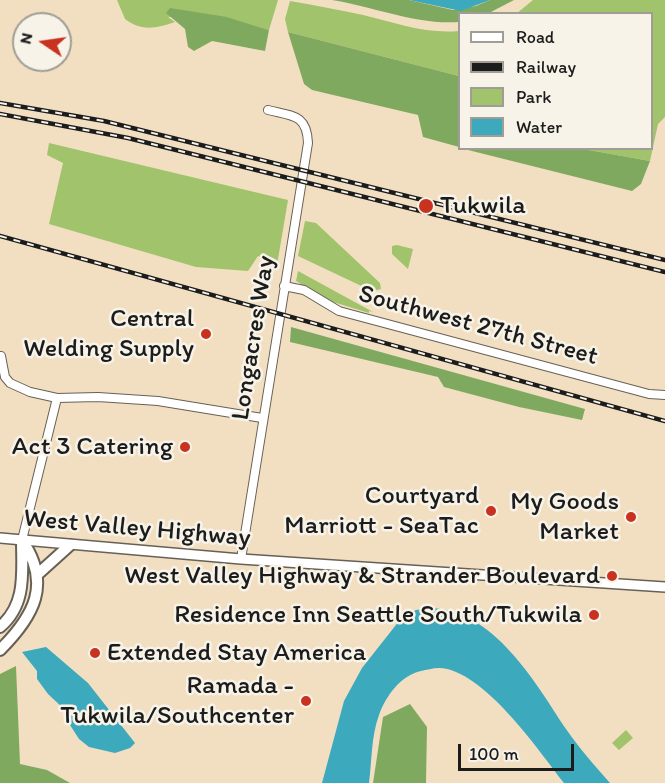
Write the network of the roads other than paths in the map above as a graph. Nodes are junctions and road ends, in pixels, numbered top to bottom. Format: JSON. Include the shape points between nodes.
{"nodes":[{"id":1,"x":268,"y":110,"type":"dead end"},
{"id":2,"x":284,"y":286,"type":"junction"},
{"id":3,"x":1,"y":356,"type":"edge"},
{"id":4,"x":665,"y":395,"type":"edge"},
{"id":5,"x":57,"y":398,"type":"junction"},
{"id":6,"x":262,"y":418,"type":"junction"},
{"id":7,"x":0,"y":538,"type":"edge"},
{"id":8,"x":22,"y":540,"type":"junction"},
{"id":9,"x":70,"y":545,"type":"junction"},
{"id":10,"x":241,"y":559,"type":"junction"},
{"id":11,"x":39,"y":573,"type":"junction"},
{"id":12,"x":665,"y":587,"type":"edge"},
{"id":13,"x":0,"y":627,"type":"edge"},
{"id":14,"x":0,"y":650,"type":"edge"}],
"edges":[{"from":1,"to":2,"type":"street","name":"Longacres Way","via":[[300,118],[306,125],[308,142]]},
{"from":2,"to":4,"type":"street","name":"Southwest 27th Street","via":[[304,290],[339,311]]},
{"from":2,"to":6,"type":"street","name":"Longacres Way"},
{"from":3,"to":5,"type":"street","via":[[10,383]]},
{"from":5,"to":6,"type":"street","via":[[98,396],[158,401]]},
{"from":5,"to":8,"type":"street"},
{"from":6,"to":10,"type":"street","name":"Longacres Way"},
{"from":7,"to":8,"type":"main road","name":"West Valley Highway"},
{"from":8,"to":9,"type":"main road","name":"West Valley Highway"},
{"from":8,"to":11,"type":"highway"},
{"from":8,"to":13,"type":"highway","via":[[20,599]]},
{"from":9,"to":10,"type":"main road","name":"West Valley Highway"},
{"from":9,"to":11,"type":"highway"},
{"from":10,"to":12,"type":"main road","name":"West Valley Highway"},
{"from":11,"to":14,"type":"highway","via":[[32,609],[23,626]]}]}
